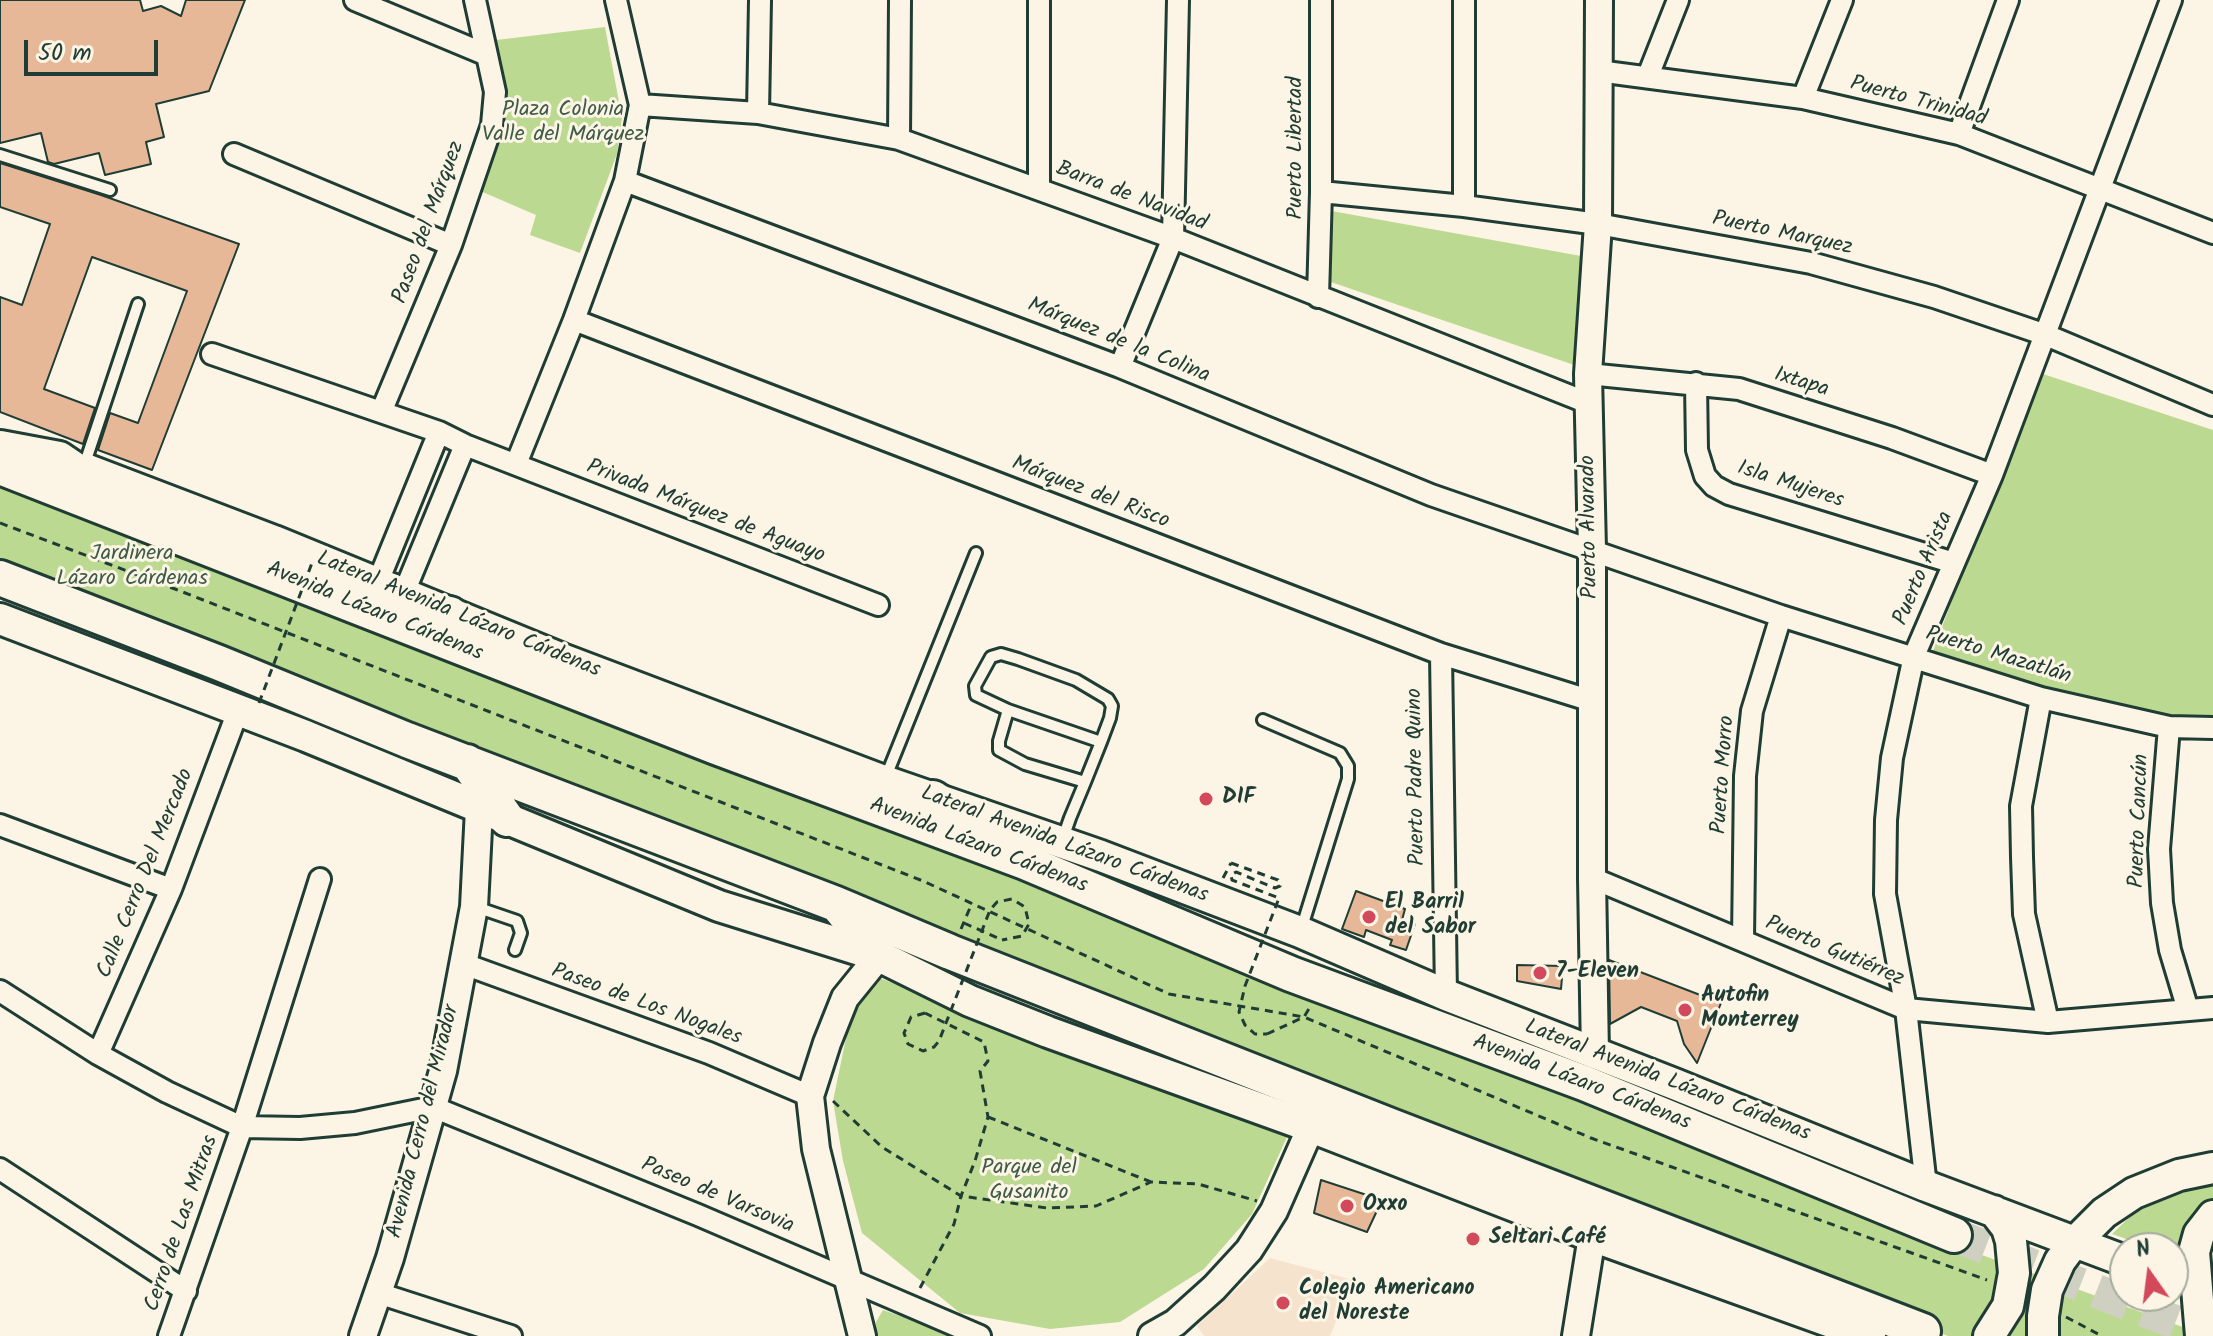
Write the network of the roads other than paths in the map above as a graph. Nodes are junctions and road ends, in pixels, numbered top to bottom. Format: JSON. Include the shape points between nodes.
{"nodes":[{"id":1,"x":355,"y":0,"type":"edge"},
{"id":2,"x":475,"y":0,"type":"edge"},
{"id":3,"x":616,"y":0,"type":"edge"},
{"id":4,"x":760,"y":0,"type":"edge"},
{"id":5,"x":900,"y":0,"type":"edge"},
{"id":6,"x":1039,"y":0,"type":"edge"},
{"id":7,"x":1178,"y":0,"type":"edge"},
{"id":8,"x":1321,"y":0,"type":"edge"},
{"id":9,"x":1464,"y":0,"type":"edge"},
{"id":10,"x":1599,"y":0,"type":"edge"},
{"id":11,"x":1678,"y":0,"type":"edge"},
{"id":12,"x":1842,"y":0,"type":"edge"},
{"id":13,"x":2008,"y":0,"type":"edge"},
{"id":14,"x":2171,"y":0,"type":"edge"},
{"id":15,"x":487,"y":55,"type":"junction"},
{"id":16,"x":1598,"y":71,"type":"junction"},
{"id":17,"x":1648,"y":76,"type":"junction"},
{"id":18,"x":1803,"y":98,"type":"junction"},
{"id":19,"x":640,"y":105,"type":"junction"},
{"id":20,"x":758,"y":113,"type":"junction"},
{"id":21,"x":1959,"y":134,"type":"junction"},
{"id":22,"x":899,"y":139,"type":"junction"},
{"id":23,"x":234,"y":154,"type":"dead end"},
{"id":24,"x":0,"y":155,"type":"edge"},
{"id":25,"x":625,"y":181,"type":"junction"},
{"id":26,"x":1039,"y":189,"type":"junction"},
{"id":27,"x":110,"y":190,"type":"dead end"},
{"id":28,"x":2101,"y":191,"type":"junction"},
{"id":29,"x":1321,"y":192,"type":"junction"},
{"id":30,"x":1464,"y":206,"type":"junction"},
{"id":31,"x":1598,"y":224,"type":"junction"},
{"id":32,"x":2213,"y":233,"type":"edge"},
{"id":33,"x":1173,"y":238,"type":"junction"},
{"id":34,"x":451,"y":245,"type":"junction"},
{"id":35,"x":1318,"y":297,"type":"junction"},
{"id":36,"x":138,"y":304,"type":"dead end"},
{"id":37,"x":574,"y":320,"type":"junction"},
{"id":38,"x":2046,"y":335,"type":"junction"},
{"id":39,"x":212,"y":354,"type":"dead end"},
{"id":40,"x":1120,"y":367,"type":"junction"},
{"id":41,"x":1588,"y":374,"type":"junction"},
{"id":42,"x":1696,"y":383,"type":"junction"},
{"id":43,"x":1588,"y":403,"type":"junction"},
{"id":44,"x":2213,"y":405,"type":"edge"},
{"id":45,"x":382,"y":410,"type":"junction"},
{"id":46,"x":439,"y":432,"type":"junction"},
{"id":47,"x":0,"y":437,"type":"edge"},
{"id":48,"x":465,"y":445,"type":"junction"},
{"id":49,"x":0,"y":448,"type":"edge"},
{"id":50,"x":71,"y":463,"type":"junction"},
{"id":51,"x":516,"y":464,"type":"junction"},
{"id":52,"x":0,"y":467,"type":"edge"},
{"id":53,"x":1992,"y":475,"type":"junction"},
{"id":54,"x":158,"y":527,"type":"junction"},
{"id":55,"x":1592,"y":550,"type":"junction"},
{"id":56,"x":976,"y":553,"type":"dead end"},
{"id":57,"x":1954,"y":563,"type":"junction"},
{"id":58,"x":312,"y":576,"type":"junction"},
{"id":59,"x":0,"y":578,"type":"edge"},
{"id":60,"x":390,"y":590,"type":"junction"},
{"id":61,"x":878,"y":605,"type":"dead end"},
{"id":62,"x":450,"y":614,"type":"junction"},
{"id":63,"x":1781,"y":616,"type":"junction"},
{"id":64,"x":0,"y":619,"type":"edge"},
{"id":65,"x":1441,"y":654,"type":"junction"},
{"id":66,"x":1914,"y":656,"type":"junction"},
{"id":67,"x":2041,"y":698,"type":"junction"},
{"id":68,"x":1592,"y":701,"type":"junction"},
{"id":69,"x":248,"y":707,"type":"junction"},
{"id":70,"x":1008,"y":710,"type":"junction"},
{"id":71,"x":1263,"y":720,"type":"dead end"},
{"id":72,"x":2169,"y":727,"type":"junction"},
{"id":73,"x":2213,"y":728,"type":"edge"},
{"id":74,"x":1101,"y":742,"type":"junction"},
{"id":75,"x":467,"y":762,"type":"junction"},
{"id":76,"x":884,"y":781,"type":"junction"},
{"id":77,"x":1085,"y":782,"type":"junction"},
{"id":78,"x":933,"y":798,"type":"junction"},
{"id":79,"x":493,"y":814,"type":"junction"},
{"id":80,"x":0,"y":825,"type":"edge"},
{"id":81,"x":1061,"y":843,"type":"junction"},
{"id":82,"x":1025,"y":862,"type":"junction"},
{"id":83,"x":1592,"y":878,"type":"junction"},
{"id":84,"x":320,"y":879,"type":"dead end"},
{"id":85,"x":171,"y":889,"type":"junction"},
{"id":86,"x":836,"y":904,"type":"junction"},
{"id":87,"x":474,"y":907,"type":"junction"},
{"id":88,"x":1300,"y":932,"type":"junction"},
{"id":89,"x":1743,"y":941,"type":"junction"},
{"id":90,"x":515,"y":950,"type":"dead end"},
{"id":91,"x":879,"y":956,"type":"junction"},
{"id":92,"x":464,"y":964,"type":"junction"},
{"id":93,"x":0,"y":991,"type":"edge"},
{"id":94,"x":1446,"y":995,"type":"junction"},
{"id":95,"x":2213,"y":1008,"type":"edge"},
{"id":96,"x":1906,"y":1009,"type":"junction"},
{"id":97,"x":2188,"y":1010,"type":"junction"},
{"id":98,"x":2048,"y":1022,"type":"junction"},
{"id":99,"x":98,"y":1054,"type":"junction"},
{"id":100,"x":1595,"y":1055,"type":"junction"},
{"id":101,"x":810,"y":1096,"type":"junction"},
{"id":102,"x":433,"y":1107,"type":"junction"},
{"id":103,"x":242,"y":1127,"type":"junction"},
{"id":104,"x":1311,"y":1127,"type":"junction"},
{"id":105,"x":2213,"y":1168,"type":"edge"},
{"id":106,"x":0,"y":1169,"type":"edge"},
{"id":107,"x":1926,"y":1186,"type":"junction"},
{"id":108,"x":1994,"y":1211,"type":"junction"},
{"id":109,"x":2213,"y":1216,"type":"edge"},
{"id":110,"x":1954,"y":1235,"type":"tunnel mouth"},
{"id":111,"x":1592,"y":1236,"type":"junction"},
{"id":112,"x":2075,"y":1242,"type":"junction"},
{"id":113,"x":2109,"y":1255,"type":"edge"},
{"id":114,"x":848,"y":1278,"type":"junction"},
{"id":115,"x":2194,"y":1287,"type":"edge"},
{"id":116,"x":186,"y":1291,"type":"junction"},
{"id":117,"x":378,"y":1293,"type":"junction"},
{"id":118,"x":1188,"y":1325,"type":"edge"},
{"id":119,"x":1923,"y":1331,"type":"dead end"},
{"id":120,"x":1863,"y":1335,"type":"edge"},
{"id":121,"x":169,"y":1336,"type":"edge"},
{"id":122,"x":363,"y":1336,"type":"edge"},
{"id":123,"x":511,"y":1336,"type":"edge"},
{"id":124,"x":862,"y":1336,"type":"edge"},
{"id":125,"x":980,"y":1336,"type":"edge"},
{"id":126,"x":1152,"y":1336,"type":"edge"},
{"id":127,"x":1576,"y":1336,"type":"edge"},
{"id":128,"x":1989,"y":1336,"type":"edge"},
{"id":129,"x":2043,"y":1336,"type":"edge"},
{"id":130,"x":2201,"y":1336,"type":"edge"}],
"edges":[{"from":1,"to":15,"type":"street"},
{"from":2,"to":15,"type":"street","name":"Paseo del Márquez"},
{"from":3,"to":19,"type":"street"},
{"from":4,"to":20,"type":"street"},
{"from":5,"to":22,"type":"street"},
{"from":6,"to":26,"type":"street"},
{"from":7,"to":33,"type":"street"},
{"from":8,"to":29,"type":"street","name":"Puerto Libertad"},
{"from":9,"to":30,"type":"street"},
{"from":10,"to":16,"type":"street","name":"Puerto Alvarado"},
{"from":11,"to":17,"type":"street"},
{"from":12,"to":18,"type":"street"},
{"from":13,"to":21,"type":"street"},
{"from":14,"to":28,"type":"street","name":"Puerto Arista"},
{"from":15,"to":34,"type":"street","name":"Paseo del Márquez","via":[[495,92],[492,125]]},
{"from":16,"to":17,"type":"street","name":"Puerto Trinidad"},
{"from":16,"to":31,"type":"street","name":"Puerto Alvarado"},
{"from":17,"to":18,"type":"street","name":"Puerto Trinidad"},
{"from":18,"to":21,"type":"street","name":"Puerto Trinidad"},
{"from":19,"to":20,"type":"street","name":"Barra de Navidad"},
{"from":19,"to":25,"type":"street"},
{"from":20,"to":22,"type":"street","name":"Barra de Navidad"},
{"from":21,"to":28,"type":"street","name":"Puerto Trinidad"},
{"from":22,"to":26,"type":"street","name":"Barra de Navidad"},
{"from":23,"to":34,"type":"street"},
{"from":24,"to":27,"type":"lane"},
{"from":25,"to":37,"type":"street"},
{"from":25,"to":40,"type":"street","name":"Márquez de la Colina"},
{"from":26,"to":33,"type":"street","name":"Barra de Navidad"},
{"from":28,"to":32,"type":"street","name":"Puerto Trinidad"},
{"from":28,"to":38,"type":"street","name":"Puerto Arista"},
{"from":29,"to":30,"type":"street","name":"Puerto Marquez"},
{"from":29,"to":35,"type":"street","name":"Puerto Libertad"},
{"from":30,"to":31,"type":"street","name":"Puerto Marquez"},
{"from":31,"to":38,"type":"street","name":"Puerto Marquez","via":[[1811,263]]},
{"from":31,"to":41,"type":"street","name":"Puerto Alvarado"},
{"from":33,"to":35,"type":"street","name":"Barra de Navidad"},
{"from":33,"to":40,"type":"street"},
{"from":34,"to":45,"type":"street","name":"Paseo del Márquez"},
{"from":35,"to":43,"type":"street","name":"Barra de Navidad"},
{"from":36,"to":50,"type":"lane"},
{"from":37,"to":51,"type":"street"},
{"from":37,"to":65,"type":"street","name":"Márquez del Risco"},
{"from":38,"to":44,"type":"street","name":"Puerto Marquez"},
{"from":38,"to":53,"type":"street","name":"Puerto Arista"},
{"from":39,"to":45,"type":"street"},
{"from":40,"to":55,"type":"street","name":"Márquez de la Colina","via":[[1431,495]]},
{"from":41,"to":42,"type":"street","name":"Ixtapa"},
{"from":41,"to":43,"type":"street","name":"Puerto Alvarado"},
{"from":42,"to":53,"type":"street","name":"Ixtapa","via":[[1778,401]]},
{"from":42,"to":57,"type":"street","name":"Isla Mujeres","via":[[1697,450],[1714,486]]},
{"from":43,"to":55,"type":"street","name":"Puerto Alvarado"},
{"from":45,"to":46,"type":"street","name":"Privada Márquez de Aguayo"},
{"from":46,"to":48,"type":"street","name":"Privada Márquez de Aguayo"},
{"from":46,"to":60,"type":"street"},
{"from":47,"to":50,"type":"main road","name":"Lateral Avenida Lázaro Cárdenas"},
{"from":48,"to":51,"type":"street","name":"Privada Márquez de Aguayo"},
{"from":48,"to":60,"type":"street"},
{"from":49,"to":50,"type":"highway"},
{"from":50,"to":54,"type":"highway"},
{"from":50,"to":60,"type":"main road","name":"Lateral Avenida Lázaro Cárdenas"},
{"from":51,"to":61,"type":"street","name":"Privada Márquez de Aguayo"},
{"from":52,"to":54,"type":"highway","name":"Avenida Lázaro Cárdenas"},
{"from":53,"to":57,"type":"street","name":"Puerto Arista"},
{"from":54,"to":58,"type":"highway","name":"Avenida Lázaro Cárdenas"},
{"from":55,"to":63,"type":"street","name":"Puerto Mazatlán"},
{"from":55,"to":68,"type":"street","name":"Puerto Alvarado"},
{"from":56,"to":76,"type":"lane"},
{"from":57,"to":66,"type":"street","name":"Puerto Arista"},
{"from":58,"to":62,"type":"highway","via":[[341,600]]},
{"from":58,"to":82,"type":"highway","name":"Avenida Lázaro Cárdenas","via":[[814,785]]},
{"from":59,"to":75,"type":"highway"},
{"from":60,"to":62,"type":"main road","name":"Lateral Avenida Lázaro Cárdenas"},
{"from":62,"to":76,"type":"main road","name":"Lateral Avenida Lázaro Cárdenas"},
{"from":63,"to":66,"type":"street","name":"Puerto Mazatlán"},
{"from":63,"to":89,"type":"street","name":"Puerto Morro","via":[[1752,711],[1745,776]]},
{"from":64,"to":69,"type":"main road"},
{"from":65,"to":68,"type":"street","name":"Márquez del Risco"},
{"from":65,"to":94,"type":"street","name":"Puerto Padre Quino"},
{"from":66,"to":67,"type":"street","name":"Puerto Mazatlán"},
{"from":66,"to":96,"type":"street","name":"Puerto Arista","via":[[1892,758],[1886,820],[1885,894]]},
{"from":67,"to":72,"type":"street","name":"Puerto Mazatlán"},
{"from":67,"to":98,"type":"street","via":[[2021,806],[2022,857],[2024,914]]},
{"from":68,"to":83,"type":"street","name":"Puerto Alvarado"},
{"from":69,"to":79,"type":"main road"},
{"from":69,"to":85,"type":"street","name":"Calle Cerro Del Mercado"},
{"from":70,"to":74,"type":"lane"},
{"from":70,"to":74,"type":"lane","via":[[976,695],[975,686],[991,657],[1001,654],[1076,680],[1108,699],[1112,706]]},
{"from":70,"to":77,"type":"lane","via":[[999,750],[1025,764]]},
{"from":71,"to":88,"type":"lane","via":[[1340,753],[1348,766]]},
{"from":72,"to":73,"type":"street","name":"Puerto Mazatlán"},
{"from":72,"to":97,"type":"street","name":"Puerto Cancún","via":[[2159,849],[2162,903]]},
{"from":74,"to":77,"type":"lane"},
{"from":75,"to":79,"type":"highway"},
{"from":75,"to":86,"type":"highway"},
{"from":76,"to":78,"type":"main road","name":"Lateral Avenida Lázaro Cárdenas"},
{"from":77,"to":81,"type":"lane"},
{"from":78,"to":81,"type":"main road","name":"Lateral Avenida Lázaro Cárdenas"},
{"from":78,"to":82,"type":"highway"},
{"from":79,"to":87,"type":"street","name":"Avenida Cerro del Mirador"},
{"from":79,"to":91,"type":"main road","via":[[719,906]]},
{"from":80,"to":85,"type":"street"},
{"from":81,"to":88,"type":"main road","name":"Lateral Avenida Lázaro Cárdenas"},
{"from":82,"to":110,"type":"highway","name":"Avenida Lázaro Cárdenas","via":[[1304,979],[1584,1083]]},
{"from":83,"to":89,"type":"street","name":"Puerto Gutiérrez"},
{"from":83,"to":100,"type":"street","name":"Puerto Alvarado"},
{"from":84,"to":103,"type":"street","name":"Cerro de Las Mitras"},
{"from":85,"to":99,"type":"street","name":"Calle Cerro Del Mercado"},
{"from":86,"to":91,"type":"highway"},
{"from":86,"to":119,"type":"highway"},
{"from":87,"to":90,"type":"lane","via":[[517,921],[521,933]]},
{"from":87,"to":92,"type":"street","name":"Avenida Cerro del Mirador"},
{"from":88,"to":94,"type":"main road","name":"Lateral Avenida Lázaro Cárdenas"},
{"from":89,"to":96,"type":"street","name":"Puerto Gutiérrez"},
{"from":91,"to":101,"type":"street","via":[[845,998]]},
{"from":91,"to":104,"type":"main road","via":[[970,1001]]},
{"from":92,"to":101,"type":"street","name":"Paseo de Los Nogales","via":[[709,1053]]},
{"from":92,"to":102,"type":"street","name":"Avenida Cerro del Mirador"},
{"from":93,"to":99,"type":"street"},
{"from":94,"to":100,"type":"main road","name":"Lateral Avenida Lázaro Cárdenas"},
{"from":95,"to":97,"type":"street","name":"Puerto Gutiérrez"},
{"from":96,"to":98,"type":"street","name":"Puerto Gutiérrez"},
{"from":96,"to":107,"type":"street","name":"Puerto Arista"},
{"from":97,"to":98,"type":"street","name":"Puerto Gutiérrez"},
{"from":99,"to":103,"type":"street"},
{"from":100,"to":107,"type":"main road","name":"Lateral Avenida Lázaro Cárdenas"},
{"from":101,"to":114,"type":"street","via":[[816,1149]]},
{"from":102,"to":103,"type":"street","via":[[355,1123]]},
{"from":102,"to":114,"type":"street","name":"Paseo de Varsovia"},
{"from":102,"to":117,"type":"street","name":"Avenida Cerro del Mirador"},
{"from":103,"to":116,"type":"street","name":"Cerro de Las Mitras"},
{"from":104,"to":111,"type":"main road"},
{"from":104,"to":118,"type":"street","via":[[1274,1211]]},
{"from":105,"to":112,"type":"main road","via":[[2134,1193]]},
{"from":106,"to":116,"type":"street"},
{"from":107,"to":108,"type":"main road","name":"Lateral Avenida Lázaro Cárdenas"},
{"from":108,"to":112,"type":"main road","name":"Lateral Avenida Lázaro Cárdenas"},
{"from":108,"to":128,"type":"main road","via":[[2011,1241],[2014,1273],[2001,1319]]},
{"from":109,"to":115,"type":"main road","via":[[2195,1242]]},
{"from":111,"to":120,"type":"main road"},
{"from":111,"to":127,"type":"street"},
{"from":112,"to":113,"type":"main road","name":"Lateral Avenida Lázaro Cárdenas"},
{"from":112,"to":129,"type":"main road","via":[[2053,1275],[2044,1305]]},
{"from":114,"to":124,"type":"street"},
{"from":114,"to":125,"type":"street","name":"Paseo de Varsovia"},
{"from":115,"to":130,"type":"main road"},
{"from":116,"to":121,"type":"street","name":"Cerro de Las Mitras"},
{"from":117,"to":122,"type":"street","name":"Avenida Cerro del Mirador"},
{"from":117,"to":123,"type":"street"},
{"from":118,"to":126,"type":"street","via":[[1175,1323]]}]}
